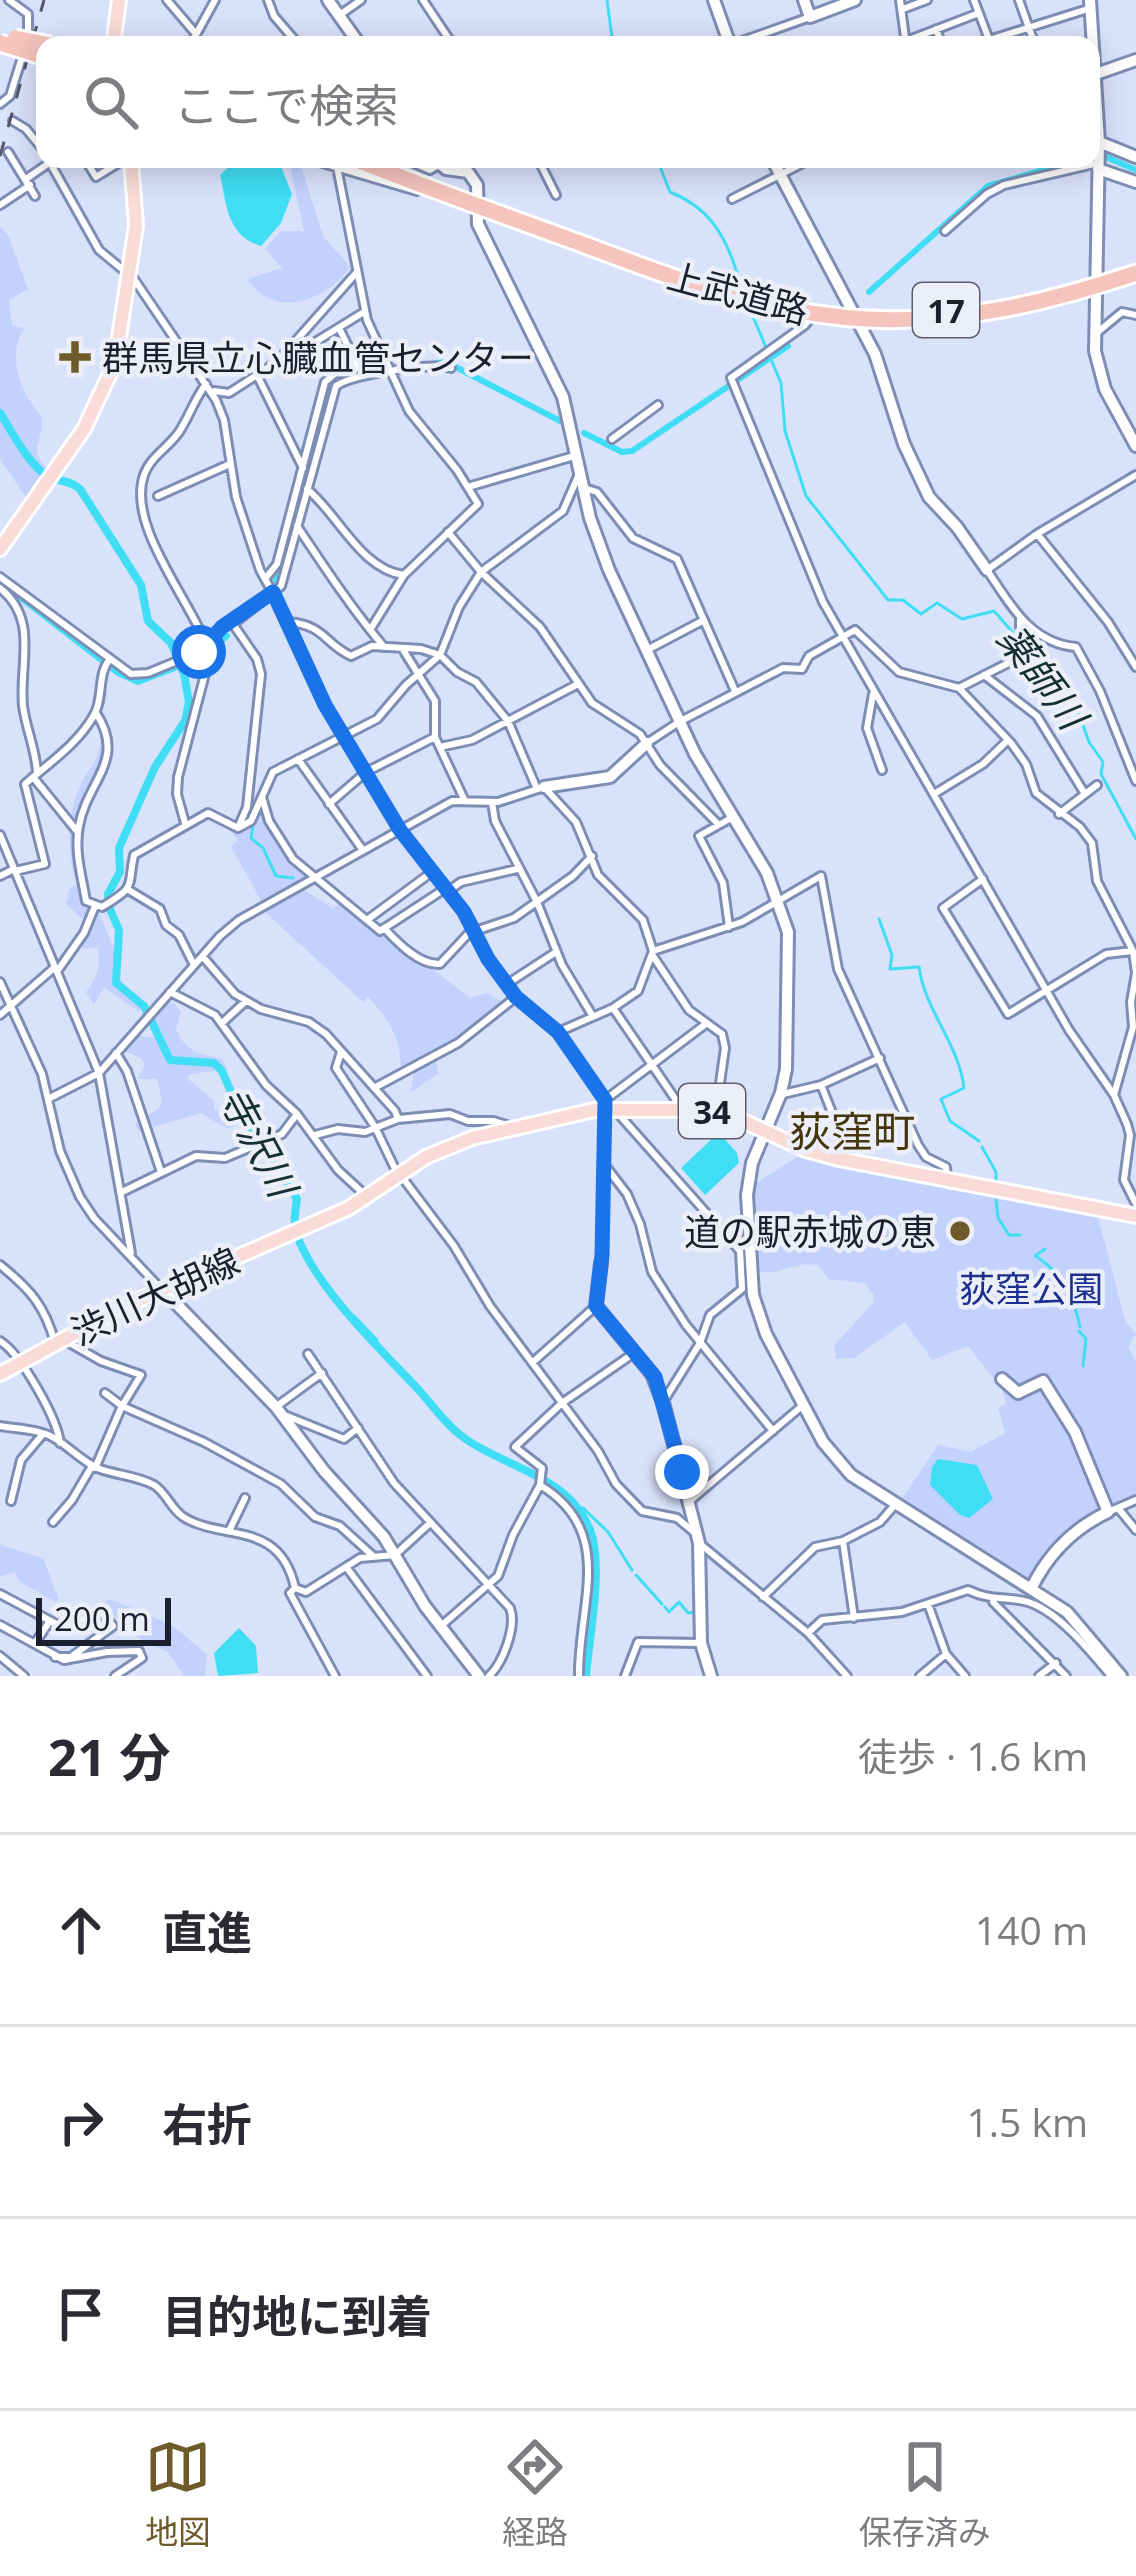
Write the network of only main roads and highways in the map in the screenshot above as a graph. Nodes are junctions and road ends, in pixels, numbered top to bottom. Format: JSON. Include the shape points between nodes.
{"nodes":[{"id":1,"x":119,"y":0,"type":"edge"},
{"id":2,"x":114,"y":36,"type":"edge"},
{"id":3,"x":4,"y":39,"type":"edge"},
{"id":4,"x":36,"y":47,"type":"edge"},
{"id":5,"x":130,"y":168,"type":"edge"},
{"id":6,"x":408,"y":171,"type":"edge"},
{"id":7,"x":477,"y":202,"type":"junction"},
{"id":8,"x":1136,"y":269,"type":"edge"},
{"id":9,"x":743,"y":297,"type":"junction"},
{"id":10,"x":854,"y":314,"type":"junction"},
{"id":11,"x":0,"y":550,"type":"edge"},
{"id":12,"x":1136,"y":1216,"type":"edge"},
{"id":13,"x":0,"y":1374,"type":"edge"}],
"edges":[{"from":1,"to":2,"type":"main road"},
{"from":3,"to":4,"type":"highway","bridge":true},
{"from":5,"to":11,"type":"main road","via":[[137,207],[117,352],[98,404]]},
{"from":6,"to":7,"type":"highway","name":"上武道路","number":"17"},
{"from":6,"to":7,"type":"highway","name":"上武道路","number":"17","via":[[436,191]]},
{"from":7,"to":9,"type":"highway","name":"上武道路","number":"17"},
{"from":8,"to":10,"type":"highway","name":"上武道路","number":"17","via":[[1049,300],[962,316]]},
{"from":9,"to":10,"type":"highway","name":"上武道路","number":"17"},
{"from":9,"to":10,"type":"highway","name":"上武道路","number":"17","via":[[813,314]]},
{"from":12,"to":13,"type":"main road","name":"渋川大胡線","number":"34","via":[[852,1162],[730,1115],[608,1106],[452,1144],[367,1197]]}]}
